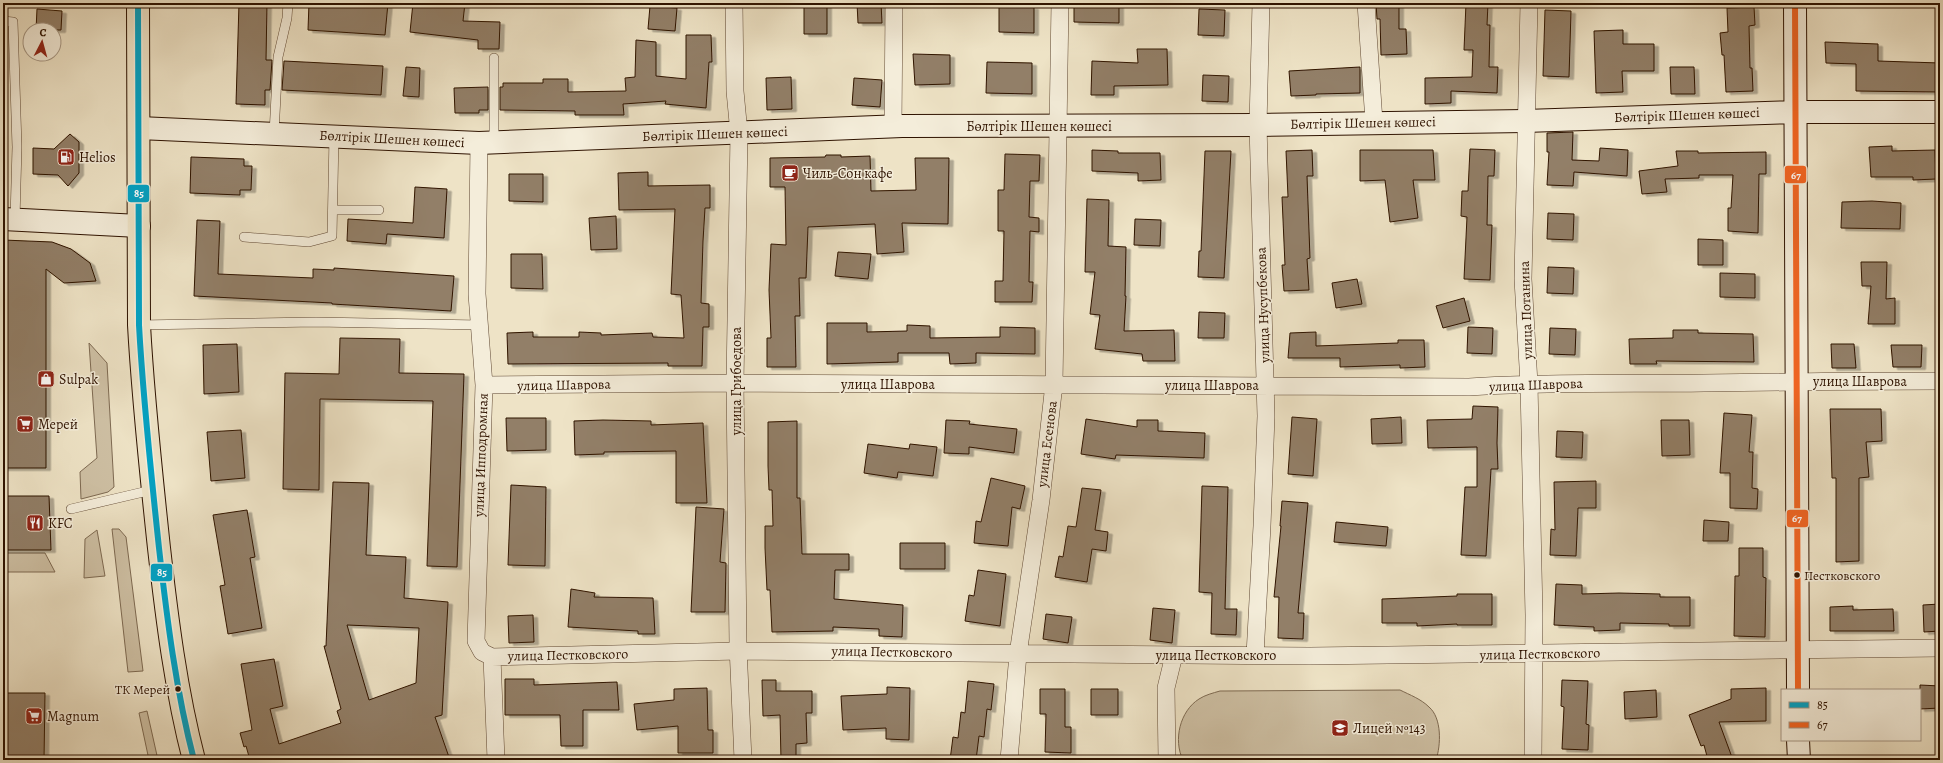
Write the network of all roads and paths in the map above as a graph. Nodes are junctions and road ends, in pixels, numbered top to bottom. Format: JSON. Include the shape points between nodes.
{"nodes":[{"id":1,"x":138,"y":3,"type":"edge"},
{"id":2,"x":288,"y":3,"type":"edge"},
{"id":3,"x":734,"y":3,"type":"edge"},
{"id":4,"x":894,"y":3,"type":"edge"},
{"id":5,"x":1060,"y":3,"type":"edge"},
{"id":6,"x":1261,"y":3,"type":"edge"},
{"id":7,"x":1366,"y":3,"type":"edge"},
{"id":8,"x":1529,"y":3,"type":"edge"},
{"id":9,"x":1795,"y":3,"type":"edge"},
{"id":10,"x":3,"y":21,"type":"edge"},
{"id":11,"x":494,"y":58,"type":"dead end"},
{"id":12,"x":1794,"y":112,"type":"junction"},
{"id":13,"x":1940,"y":112,"type":"edge"},
{"id":14,"x":1525,"y":121,"type":"junction"},
{"id":15,"x":1374,"y":122,"type":"junction"},
{"id":16,"x":1258,"y":125,"type":"junction"},
{"id":17,"x":894,"y":127,"type":"junction"},
{"id":18,"x":1058,"y":127,"type":"junction"},
{"id":19,"x":139,"y":128,"type":"junction"},
{"id":20,"x":739,"y":133,"type":"junction"},
{"id":21,"x":274,"y":134,"type":"junction"},
{"id":22,"x":334,"y":136,"type":"junction"},
{"id":23,"x":487,"y":143,"type":"junction"},
{"id":24,"x":332,"y":210,"type":"junction"},
{"id":25,"x":379,"y":210,"type":"dead end"},
{"id":26,"x":9,"y":219,"type":"edge"},
{"id":27,"x":139,"y":226,"type":"junction"},
{"id":28,"x":244,"y":237,"type":"dead end"},
{"id":29,"x":139,"y":324,"type":"junction"},
{"id":30,"x":480,"y":325,"type":"junction"},
{"id":31,"x":1796,"y":381,"type":"junction"},
{"id":32,"x":1940,"y":381,"type":"edge"},
{"id":33,"x":735,"y":383,"type":"junction"},
{"id":34,"x":1054,"y":384,"type":"junction"},
{"id":35,"x":1529,"y":384,"type":"junction"},
{"id":36,"x":484,"y":385,"type":"junction"},
{"id":37,"x":1266,"y":386,"type":"junction"},
{"id":38,"x":152,"y":490,"type":"junction"},
{"id":39,"x":71,"y":509,"type":"dead end"},
{"id":40,"x":1940,"y":648,"type":"edge"},
{"id":41,"x":739,"y":651,"type":"junction"},
{"id":42,"x":1797,"y":651,"type":"junction"},
{"id":43,"x":1018,"y":654,"type":"junction"},
{"id":44,"x":1174,"y":654,"type":"junction"},
{"id":45,"x":1534,"y":654,"type":"junction"},
{"id":46,"x":1254,"y":655,"type":"junction"},
{"id":47,"x":492,"y":657,"type":"junction"},
{"id":48,"x":1798,"y":689,"type":"edge"},
{"id":49,"x":1798,"y":741,"type":"edge"},
{"id":50,"x":194,"y":760,"type":"edge"},
{"id":51,"x":496,"y":760,"type":"edge"},
{"id":52,"x":743,"y":760,"type":"edge"},
{"id":53,"x":1009,"y":760,"type":"edge"},
{"id":54,"x":1167,"y":760,"type":"edge"},
{"id":55,"x":1533,"y":760,"type":"edge"},
{"id":56,"x":1799,"y":760,"type":"edge"}],
"edges":[{"from":1,"to":19,"type":"main road"},
{"from":2,"to":21,"type":"lane","via":[[278,56]]},
{"from":3,"to":20,"type":"street","name":"улица Грибоедова","via":[[735,91]]},
{"from":4,"to":17,"type":"street"},
{"from":5,"to":18,"type":"street","name":"улица Есенова"},
{"from":6,"to":16,"type":"street","name":"улица Нусупбекова"},
{"from":7,"to":15,"type":"street"},
{"from":8,"to":14,"type":"street","name":"улица Потанина"},
{"from":9,"to":12,"type":"street"},
{"from":10,"to":26,"type":"lane","via":[[13,22],[17,147]]},
{"from":11,"to":23,"type":"lane"},
{"from":12,"to":13,"type":"street","name":"Бөлтірік Шешен көшесі"},
{"from":12,"to":14,"type":"street","name":"Бөлтірік Шешен көшесі"},
{"from":12,"to":31,"type":"street"},
{"from":14,"to":15,"type":"street","name":"Бөлтірік Шешен көшесі"},
{"from":14,"to":35,"type":"street","name":"улица Потанина","via":[[1524,279]]},
{"from":15,"to":16,"type":"street","name":"Бөлтірік Шешен көшесі"},
{"from":16,"to":18,"type":"street","name":"Бөлтірік Шешен көшесі"},
{"from":16,"to":37,"type":"street","name":"улица Нусупбекова"},
{"from":17,"to":18,"type":"street","name":"Бөлтірік Шешен көшесі"},
{"from":17,"to":20,"type":"street","name":"Бөлтірік Шешен көшесі"},
{"from":18,"to":34,"type":"street","name":"улица Есенова"},
{"from":19,"to":21,"type":"street","name":"Бөлтірік Шешен көшесі"},
{"from":19,"to":27,"type":"main road"},
{"from":20,"to":23,"type":"street","name":"Бөлтірік Шешен көшесі"},
{"from":20,"to":33,"type":"street","name":"улица Грибоедова"},
{"from":21,"to":22,"type":"street","name":"Бөлтірік Шешен көшесі"},
{"from":22,"to":23,"type":"street","name":"Бөлтірік Шешен көшесі"},
{"from":22,"to":24,"type":"lane"},
{"from":23,"to":30,"type":"street","name":"улица Ипподромная","via":[[477,294]]},
{"from":24,"to":25,"type":"lane"},
{"from":24,"to":28,"type":"lane","via":[[332,236],[309,242]]},
{"from":26,"to":27,"type":"street"},
{"from":27,"to":29,"type":"main road"},
{"from":29,"to":30,"type":"lane","via":[[316,322]]},
{"from":29,"to":38,"type":"main road"},
{"from":30,"to":36,"type":"street","name":"улица Ипподромная"},
{"from":31,"to":32,"type":"street","name":"улица Шаврова"},
{"from":31,"to":35,"type":"street","name":"улица Шаврова"},
{"from":31,"to":42,"type":"street"},
{"from":33,"to":34,"type":"street","name":"улица Шаврова"},
{"from":33,"to":36,"type":"street","name":"улица Шаврова"},
{"from":33,"to":41,"type":"street","name":"улица Грибоедова"},
{"from":34,"to":37,"type":"street","name":"улица Шаврова"},
{"from":34,"to":43,"type":"street","name":"улица Есенова","via":[[1041,500]]},
{"from":35,"to":37,"type":"street","name":"улица Шаврова","via":[[1469,388]]},
{"from":35,"to":45,"type":"street","name":"улица Потанина"},
{"from":36,"to":47,"type":"street","name":"улица Ипподромная","via":[[476,640],[482,652]]},
{"from":37,"to":46,"type":"street","name":"улица Нусупбекова","via":[[1262,526]]},
{"from":38,"to":39,"type":"lane"},
{"from":38,"to":50,"type":"main road","via":[[177,687]]},
{"from":40,"to":42,"type":"street","name":"улица Пестковского","via":[[1827,648]]},
{"from":41,"to":43,"type":"street","name":"улица Пестковского"},
{"from":41,"to":47,"type":"street","name":"улица Пестковского"},
{"from":41,"to":52,"type":"street","name":"улица Грибоедова"},
{"from":42,"to":45,"type":"street","name":"улица Пестковского"},
{"from":42,"to":48,"type":"street"},
{"from":43,"to":44,"type":"street","name":"улица Пестковского"},
{"from":43,"to":53,"type":"street","name":"улица Есенова"},
{"from":44,"to":46,"type":"street","name":"улица Пестковского"},
{"from":44,"to":54,"type":"street","via":[[1166,688]]},
{"from":45,"to":46,"type":"street","name":"улица Пестковского"},
{"from":45,"to":55,"type":"street","name":"улица Потанина"},
{"from":47,"to":51,"type":"street"},
{"from":49,"to":56,"type":"street"}]}
